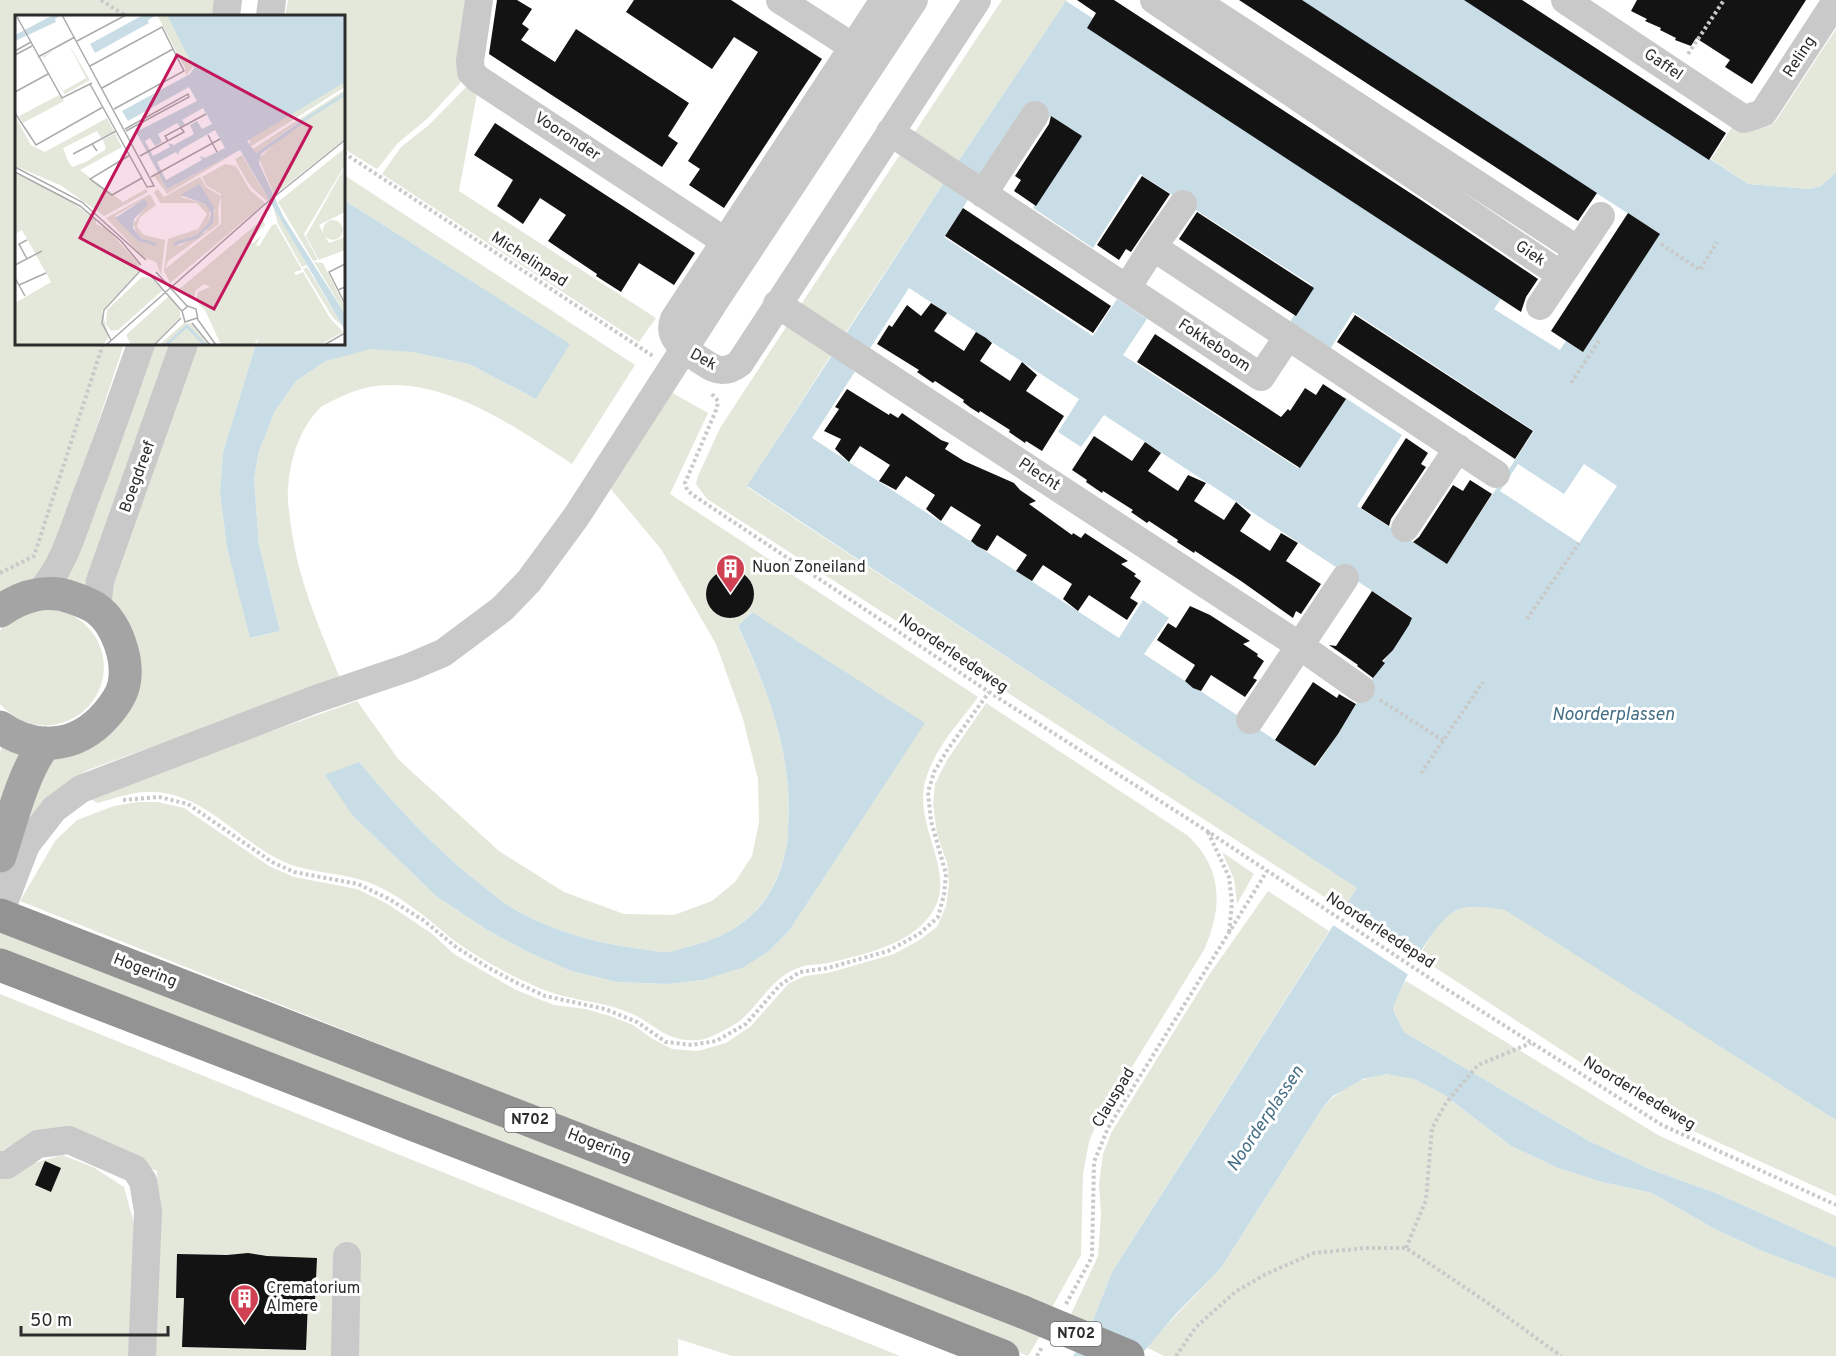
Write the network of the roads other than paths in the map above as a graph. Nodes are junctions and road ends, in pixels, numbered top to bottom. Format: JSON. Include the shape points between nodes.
{"nodes":[{"id":1,"x":228,"y":0,"type":"edge"},
{"id":2,"x":272,"y":0,"type":"edge"},
{"id":3,"x":479,"y":0,"type":"edge"},
{"id":4,"x":780,"y":0,"type":"edge"},
{"id":5,"x":884,"y":0,"type":"edge"},
{"id":6,"x":914,"y":0,"type":"edge"},
{"id":7,"x":977,"y":0,"type":"edge"},
{"id":8,"x":1154,"y":0,"type":"edge"},
{"id":9,"x":1194,"y":0,"type":"edge"},
{"id":10,"x":1565,"y":0,"type":"edge"},
{"id":11,"x":1836,"y":1,"type":"edge"},
{"id":12,"x":226,"y":15,"type":"edge"},
{"id":13,"x":270,"y":15,"type":"edge"},
{"id":14,"x":853,"y":47,"type":"junction"},
{"id":15,"x":1764,"y":113,"type":"joint"},
{"id":16,"x":1035,"y":115,"type":"dead end"},
{"id":17,"x":890,"y":132,"type":"junction"},
{"id":18,"x":980,"y":191,"type":"junction"},
{"id":19,"x":1183,"y":204,"type":"dead end"},
{"id":20,"x":1601,"y":216,"type":"dead end"},
{"id":21,"x":726,"y":242,"type":"junction"},
{"id":22,"x":1154,"y":248,"type":"junction"},
{"id":23,"x":1578,"y":250,"type":"junction"},
{"id":24,"x":1562,"y":275,"type":"junction"},
{"id":25,"x":1127,"y":288,"type":"junction"},
{"id":26,"x":777,"y":304,"type":"junction"},
{"id":27,"x":1540,"y":306,"type":"dead end"},
{"id":28,"x":1288,"y":336,"type":"junction"},
{"id":29,"x":141,"y":345,"type":"edge"},
{"id":30,"x":184,"y":345,"type":"edge"},
{"id":31,"x":678,"y":359,"type":"junction"},
{"id":32,"x":1458,"y":448,"type":"junction"},
{"id":33,"x":1496,"y":474,"type":"dead end"},
{"id":34,"x":1405,"y":528,"type":"dead end"},
{"id":35,"x":1345,"y":578,"type":"dead end"},
{"id":36,"x":39,"y":593,"type":"junction"},
{"id":37,"x":99,"y":610,"type":"junction"},
{"id":38,"x":0,"y":611,"type":"edge"},
{"id":39,"x":1300,"y":646,"type":"junction"},
{"id":40,"x":1361,"y":689,"type":"road end"},
{"id":41,"x":1250,"y":720,"type":"dead end"},
{"id":42,"x":0,"y":727,"type":"edge"},
{"id":43,"x":46,"y":743,"type":"junction"},
{"id":44,"x":0,"y":856,"type":"edge"},
{"id":45,"x":0,"y":914,"type":"edge"},
{"id":46,"x":7,"y":967,"type":"edge"},
{"id":47,"x":0,"y":1165,"type":"edge"},
{"id":48,"x":347,"y":1256,"type":"dead end"},
{"id":49,"x":1000,"y":1355,"type":"edge"},
{"id":50,"x":142,"y":1356,"type":"edge"},
{"id":51,"x":345,"y":1356,"type":"edge"},
{"id":52,"x":1128,"y":1356,"type":"edge"}],
"edges":[{"from":1,"to":12,"type":"street"},
{"from":2,"to":13,"type":"street"},
{"from":3,"to":21,"type":"street","name":"Vooronder","via":[[470,61],[471,72],[478,79]]},
{"from":4,"to":14,"type":"street"},
{"from":5,"to":14,"type":"street","name":"Dek"},
{"from":6,"to":31,"type":"street"},
{"from":7,"to":17,"type":"street","name":"Dek"},
{"from":8,"to":24,"type":"street","name":"Giek"},
{"from":9,"to":23,"type":"street","name":"Giek"},
{"from":10,"to":15,"type":"street","name":"Gaffel","via":[[1744,119]]},
{"from":11,"to":15,"type":"street","name":"Reling"},
{"from":14,"to":21,"type":"street","name":"Dek"},
{"from":16,"to":18,"type":"street"},
{"from":17,"to":18,"type":"street","name":"Fokkeboom"},
{"from":17,"to":26,"type":"street","name":"Dek"},
{"from":18,"to":25,"type":"street","name":"Fokkeboom"},
{"from":19,"to":22,"type":"street"},
{"from":20,"to":23,"type":"street"},
{"from":21,"to":31,"type":"street","name":"Dek","via":[[671,326]]},
{"from":22,"to":25,"type":"street"},
{"from":22,"to":28,"type":"street"},
{"from":23,"to":24,"type":"street","name":"Giek"},
{"from":24,"to":27,"type":"street"},
{"from":25,"to":28,"type":"street","name":"Fokkeboom","via":[[1261,377]]},
{"from":26,"to":31,"type":"street","name":"Dek","via":[[734,367],[714,369]]},
{"from":26,"to":39,"type":"street","name":"Plecht"},
{"from":28,"to":32,"type":"street"},
{"from":29,"to":36,"type":"street","via":[[62,559],[51,582]]},
{"from":30,"to":37,"type":"street","name":"Boegdreef","via":[[100,581]]},
{"from":31,"to":45,"type":"street","via":[[550,555],[502,609],[443,653],[81,789],[54,809],[26,845]]},
{"from":32,"to":33,"type":"street"},
{"from":32,"to":34,"type":"street"},
{"from":35,"to":39,"type":"street"},
{"from":36,"to":37,"type":"main road","via":[[63,594]]},
{"from":36,"to":38,"type":"main road","via":[[16,600]]},
{"from":37,"to":43,"type":"main road","via":[[117,636],[124,660],[124,684],[112,708],[85,734],[64,742]]},
{"from":39,"to":40,"type":"street","name":"Plecht"},
{"from":39,"to":41,"type":"street"},
{"from":42,"to":43,"type":"main road","via":[[24,740]]},
{"from":43,"to":44,"type":"main road","via":[[30,769]]},
{"from":45,"to":52,"type":"highway","name":"Hogering","number":"N702","bridge":true},
{"from":46,"to":49,"type":"highway"},
{"from":47,"to":50,"type":"street","via":[[7,1165],[38,1144],[69,1140],[135,1169],[143,1180],[148,1211]]},
{"from":48,"to":51,"type":"street"}]}
